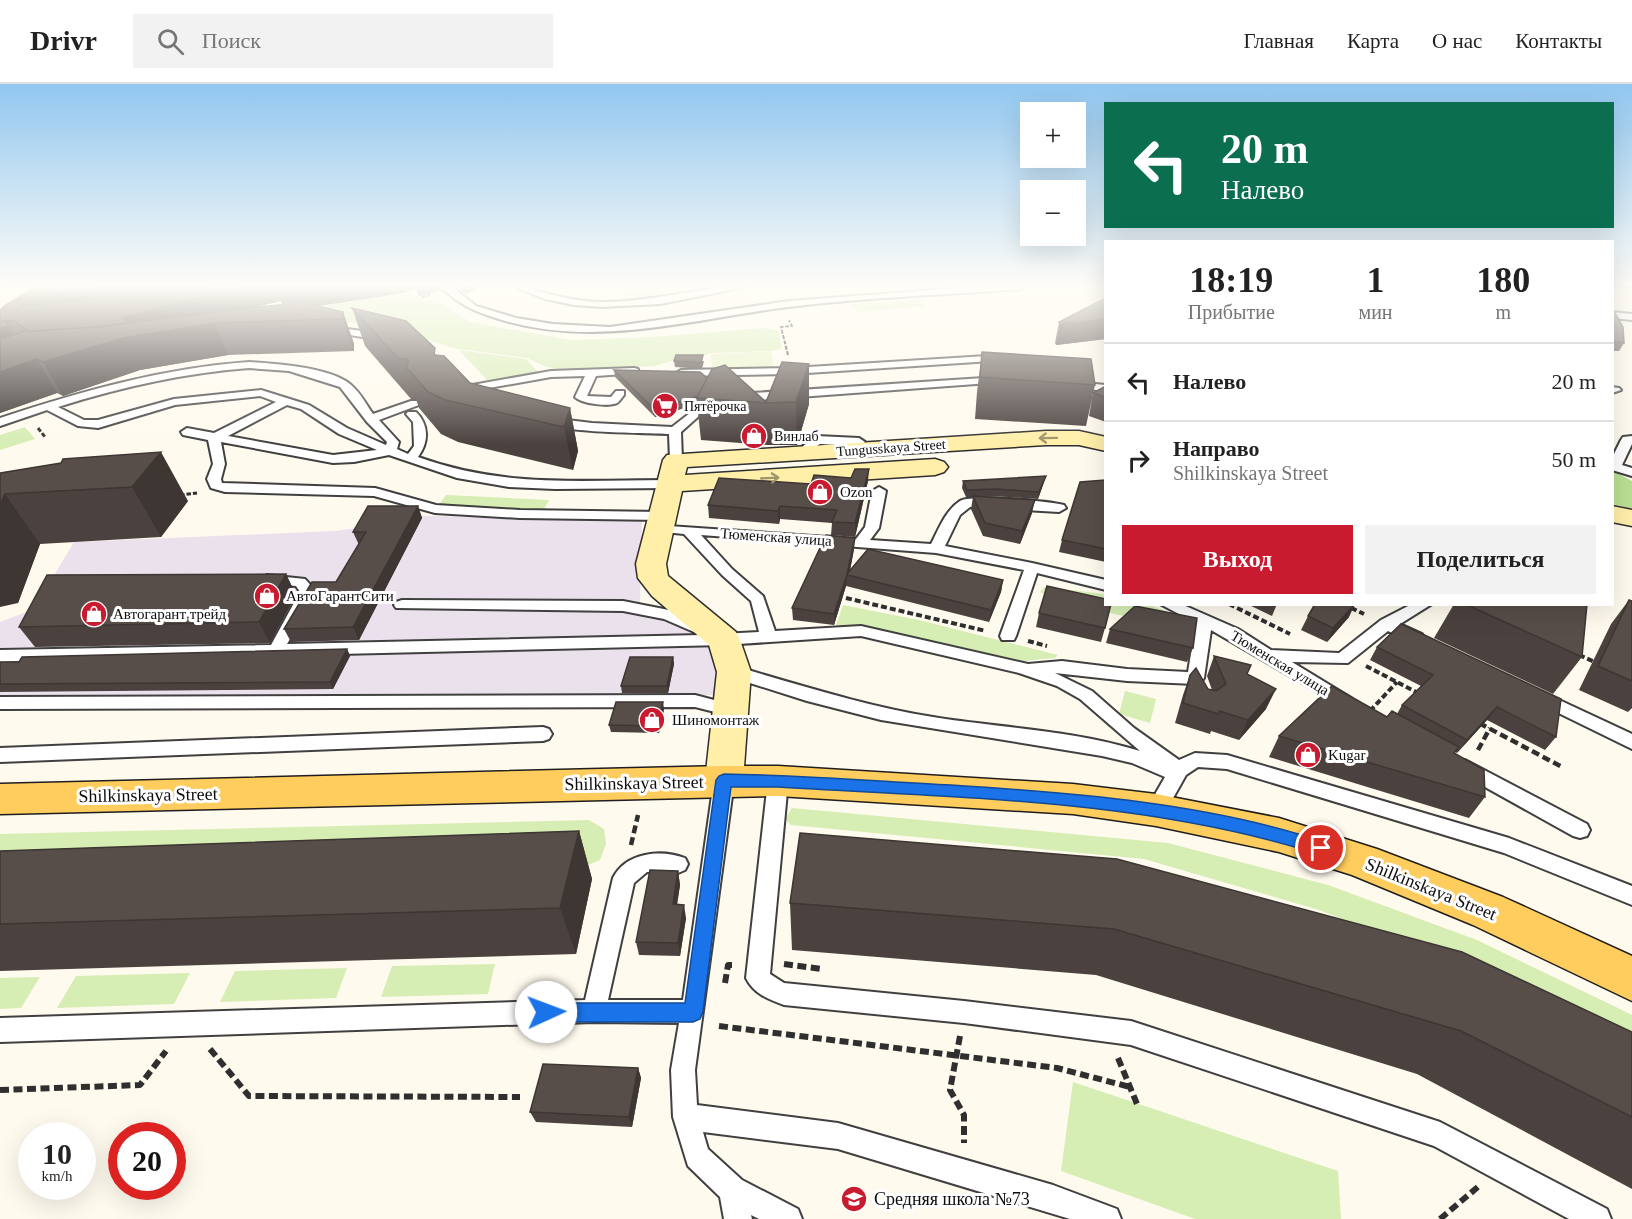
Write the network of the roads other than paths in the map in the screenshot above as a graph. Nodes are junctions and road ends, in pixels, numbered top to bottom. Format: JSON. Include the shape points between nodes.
{"nodes":[{"id":1,"x":390,"y":339,"type":"edge"},
{"id":2,"x":395,"y":340,"type":"edge"},
{"id":3,"x":1019,"y":358,"type":"edge"},
{"id":4,"x":645,"y":371,"type":"edge"},
{"id":5,"x":592,"y":372,"type":"junction"},
{"id":6,"x":673,"y":372,"type":"edge"},
{"id":7,"x":1016,"y":381,"type":"edge"},
{"id":8,"x":470,"y":384,"type":"junction"},
{"id":9,"x":1061,"y":384,"type":"edge"},
{"id":10,"x":1104,"y":388,"type":"edge"},
{"id":11,"x":451,"y":392,"type":"edge"},
{"id":12,"x":620,"y":393,"type":"dead end"},
{"id":13,"x":493,"y":395,"type":"edge"},
{"id":14,"x":288,"y":400,"type":"junction"},
{"id":15,"x":47,"y":406,"type":"junction"},
{"id":16,"x":371,"y":419,"type":"junction"},
{"id":17,"x":545,"y":421,"type":"edge"},
{"id":18,"x":0,"y":422,"type":"edge"},
{"id":19,"x":675,"y":431,"type":"junction"},
{"id":20,"x":187,"y":432,"type":"dead end"},
{"id":21,"x":1614,"y":432,"type":"edge"},
{"id":22,"x":214,"y":438,"type":"junction"},
{"id":23,"x":1629,"y":440,"type":"edge"},
{"id":24,"x":858,"y":442,"type":"dead end"},
{"id":25,"x":1104,"y":444,"type":"edge"},
{"id":26,"x":390,"y":451,"type":"junction"},
{"id":27,"x":809,"y":453,"type":"junction"},
{"id":28,"x":411,"y":459,"type":"junction"},
{"id":29,"x":1104,"y":460,"type":"edge"},
{"id":30,"x":673,"y":472,"type":"junction"},
{"id":31,"x":1632,"y":472,"type":"edge"},
{"id":32,"x":879,"y":491,"type":"dead end"},
{"id":33,"x":1059,"y":508,"type":"dead end"},
{"id":34,"x":1614,"y":514,"type":"edge"},
{"id":35,"x":1632,"y":518,"type":"edge"},
{"id":36,"x":670,"y":525,"type":"junction"},
{"id":37,"x":860,"y":543,"type":"junction"},
{"id":38,"x":936,"y":549,"type":"junction"},
{"id":39,"x":1032,"y":567,"type":"junction"},
{"id":40,"x":255,"y":580,"type":"edge"},
{"id":41,"x":1104,"y":585,"type":"edge"},
{"id":42,"x":402,"y":604,"type":"dead end"},
{"id":43,"x":1171,"y":606,"type":"edge"},
{"id":44,"x":1421,"y":606,"type":"edge"},
{"id":45,"x":1204,"y":621,"type":"junction"},
{"id":46,"x":1387,"y":624,"type":"junction"},
{"id":47,"x":1008,"y":636,"type":"dead end"},
{"id":48,"x":768,"y":637,"type":"junction"},
{"id":49,"x":724,"y":640,"type":"junction"},
{"id":50,"x":1429,"y":644,"type":"edge"},
{"id":51,"x":275,"y":651,"type":"junction"},
{"id":52,"x":0,"y":656,"type":"edge"},
{"id":53,"x":1267,"y":656,"type":"junction"},
{"id":54,"x":1022,"y":668,"type":"junction"},
{"id":55,"x":734,"y":672,"type":"junction"},
{"id":56,"x":1525,"y":690,"type":"edge"},
{"id":57,"x":0,"y":703,"type":"edge"},
{"id":58,"x":731,"y":710,"type":"junction"},
{"id":59,"x":1367,"y":714,"type":"edge"},
{"id":60,"x":543,"y":734,"type":"dead end"},
{"id":61,"x":1632,"y":742,"type":"edge"},
{"id":62,"x":0,"y":755,"type":"edge"},
{"id":63,"x":1450,"y":760,"type":"edge"},
{"id":64,"x":1177,"y":772,"type":"junction"},
{"id":65,"x":724,"y":780,"type":"junction"},
{"id":66,"x":778,"y":781,"type":"junction"},
{"id":67,"x":0,"y":799,"type":"edge"},
{"id":68,"x":1156,"y":810,"type":"junction"},
{"id":69,"x":1580,"y":830,"type":"dead end"},
{"id":70,"x":678,"y":864,"type":"dead end"},
{"id":71,"x":1632,"y":896,"type":"edge"},
{"id":72,"x":1632,"y":978,"type":"edge"},
{"id":73,"x":594,"y":1011,"type":"junction"},
{"id":74,"x":693,"y":1012,"type":"junction"},
{"id":75,"x":0,"y":1030,"type":"edge"},
{"id":76,"x":686,"y":1117,"type":"junction"},
{"id":77,"x":732,"y":1190,"type":"junction"},
{"id":78,"x":738,"y":1219,"type":"edge"},
{"id":79,"x":788,"y":1219,"type":"edge"},
{"id":80,"x":1107,"y":1219,"type":"edge"},
{"id":81,"x":1597,"y":1219,"type":"edge"}],
"edges":[{"from":1,"to":2,"type":"lane"},
{"from":3,"to":6,"type":"lane","via":[[792,371]]},
{"from":4,"to":5,"type":"lane"},
{"from":5,"to":8,"type":"lane"},
{"from":5,"to":12,"type":"lane","via":[[581,397],[614,400]]},
{"from":7,"to":19,"type":"lane","via":[[737,397],[699,409]]},
{"from":8,"to":11,"type":"lane"},
{"from":8,"to":13,"type":"lane"},
{"from":9,"to":10,"type":"lane"},
{"from":14,"to":15,"type":"lane","via":[[261,393],[174,402],[98,424],[82,423]]},
{"from":14,"to":22,"type":"lane"},
{"from":14,"to":26,"type":"lane"},
{"from":15,"to":16,"type":"lane","via":[[173,374],[211,368],[290,367],[345,386]]},
{"from":15,"to":18,"type":"lane"},
{"from":16,"to":26,"type":"lane","via":[[393,442]]},
{"from":16,"to":28,"type":"lane","via":[[414,408],[420,446]]},
{"from":17,"to":19,"type":"lane"},
{"from":19,"to":30,"type":"lane"},
{"from":20,"to":22,"type":"lane"},
{"from":21,"to":23,"type":"lane"},
{"from":22,"to":26,"type":"lane","via":[[333,459]]},
{"from":22,"to":36,"type":"lane","name":"Тюменская улица","via":[[219,464],[214,479],[216,485],[225,488],[372,497],[435,509]]},
{"from":23,"to":31,"type":"lane","via":[[1615,467]]},
{"from":24,"to":27,"type":"lane","via":[[817,440],[809,446]]},
{"from":25,"to":27,"type":"main road","name":"Tungusskaya Street","one_way":true,"via":[[1078,438],[1046,438]]},
{"from":26,"to":28,"type":"lane"},
{"from":27,"to":30,"type":"main road","name":"Tungusskaya Street"},
{"from":28,"to":30,"type":"lane","via":[[488,480],[534,484]]},
{"from":30,"to":29,"type":"main road","one_way":true,"via":[[866,473],[1043,457]]},
{"from":30,"to":36,"type":"main road"},
{"from":32,"to":37,"type":"lane","via":[[872,528]]},
{"from":33,"to":38,"type":"lane","via":[[966,503],[954,513]]},
{"from":34,"to":35,"type":"main road"},
{"from":36,"to":37,"type":"lane","name":"Тюменская улица"},
{"from":36,"to":48,"type":"lane","via":[[758,598]]},
{"from":36,"to":49,"type":"main road","via":[[651,564],[653,578]]},
{"from":37,"to":38,"type":"lane","name":"Тюменская улица"},
{"from":38,"to":39,"type":"lane","name":"Тюменская улица"},
{"from":39,"to":41,"type":"lane","name":"Тюменская улица"},
{"from":39,"to":47,"type":"lane"},
{"from":40,"to":51,"type":"lane","via":[[300,582],[308,591]]},
{"from":42,"to":49,"type":"lane","via":[[623,606],[668,615]]},
{"from":43,"to":45,"type":"lane","name":"Тюменская улица"},
{"from":44,"to":46,"type":"lane"},
{"from":45,"to":53,"type":"lane","name":"Тюменская улица","via":[[1232,633]]},
{"from":45,"to":54,"type":"lane","via":[[1197,685],[1062,668]]},
{"from":46,"to":50,"type":"lane"},
{"from":46,"to":53,"type":"lane","via":[[1342,659]]},
{"from":48,"to":49,"type":"lane"},
{"from":48,"to":54,"type":"lane","via":[[861,631]]},
{"from":49,"to":51,"type":"lane"},
{"from":49,"to":55,"type":"main road"},
{"from":51,"to":52,"type":"lane"},
{"from":53,"to":59,"type":"lane","name":"Тюменская улица"},
{"from":54,"to":64,"type":"lane","via":[[1063,682],[1086,695]]},
{"from":55,"to":58,"type":"main road"},
{"from":55,"to":64,"type":"lane","via":[[874,712],[1123,753]]},
{"from":56,"to":61,"type":"lane"},
{"from":57,"to":58,"type":"lane","via":[[695,701]]},
{"from":58,"to":65,"type":"main road"},
{"from":60,"to":62,"type":"lane"},
{"from":63,"to":69,"type":"lane"},
{"from":64,"to":68,"type":"lane"},
{"from":64,"to":71,"type":"lane","via":[[1195,760],[1227,762],[1509,846]]},
{"from":65,"to":66,"type":"main road","name":"Shilkinskaya Street"},
{"from":65,"to":67,"type":"main road","name":"Shilkinskaya Street"},
{"from":65,"to":74,"type":"lane"},
{"from":66,"to":68,"type":"main road","name":"Shilkinskaya Street","via":[[1074,799]]},
{"from":66,"to":81,"type":"lane","via":[[758,978],[769,988],[784,994],[1131,1033],[1440,1135]]},
{"from":68,"to":72,"type":"main road","name":"Shilkinskaya Street","via":[[1279,835],[1362,861],[1488,910]]},
{"from":70,"to":73,"type":"lane","via":[[643,863],[624,878]]},
{"from":73,"to":74,"type":"lane"},
{"from":73,"to":75,"type":"lane"},
{"from":74,"to":76,"type":"lane","via":[[683,1070]]},
{"from":76,"to":77,"type":"lane","via":[[697,1157]]},
{"from":76,"to":80,"type":"lane","via":[[838,1136],[1053,1199]]},
{"from":77,"to":78,"type":"lane"},
{"from":77,"to":79,"type":"lane"}]}
